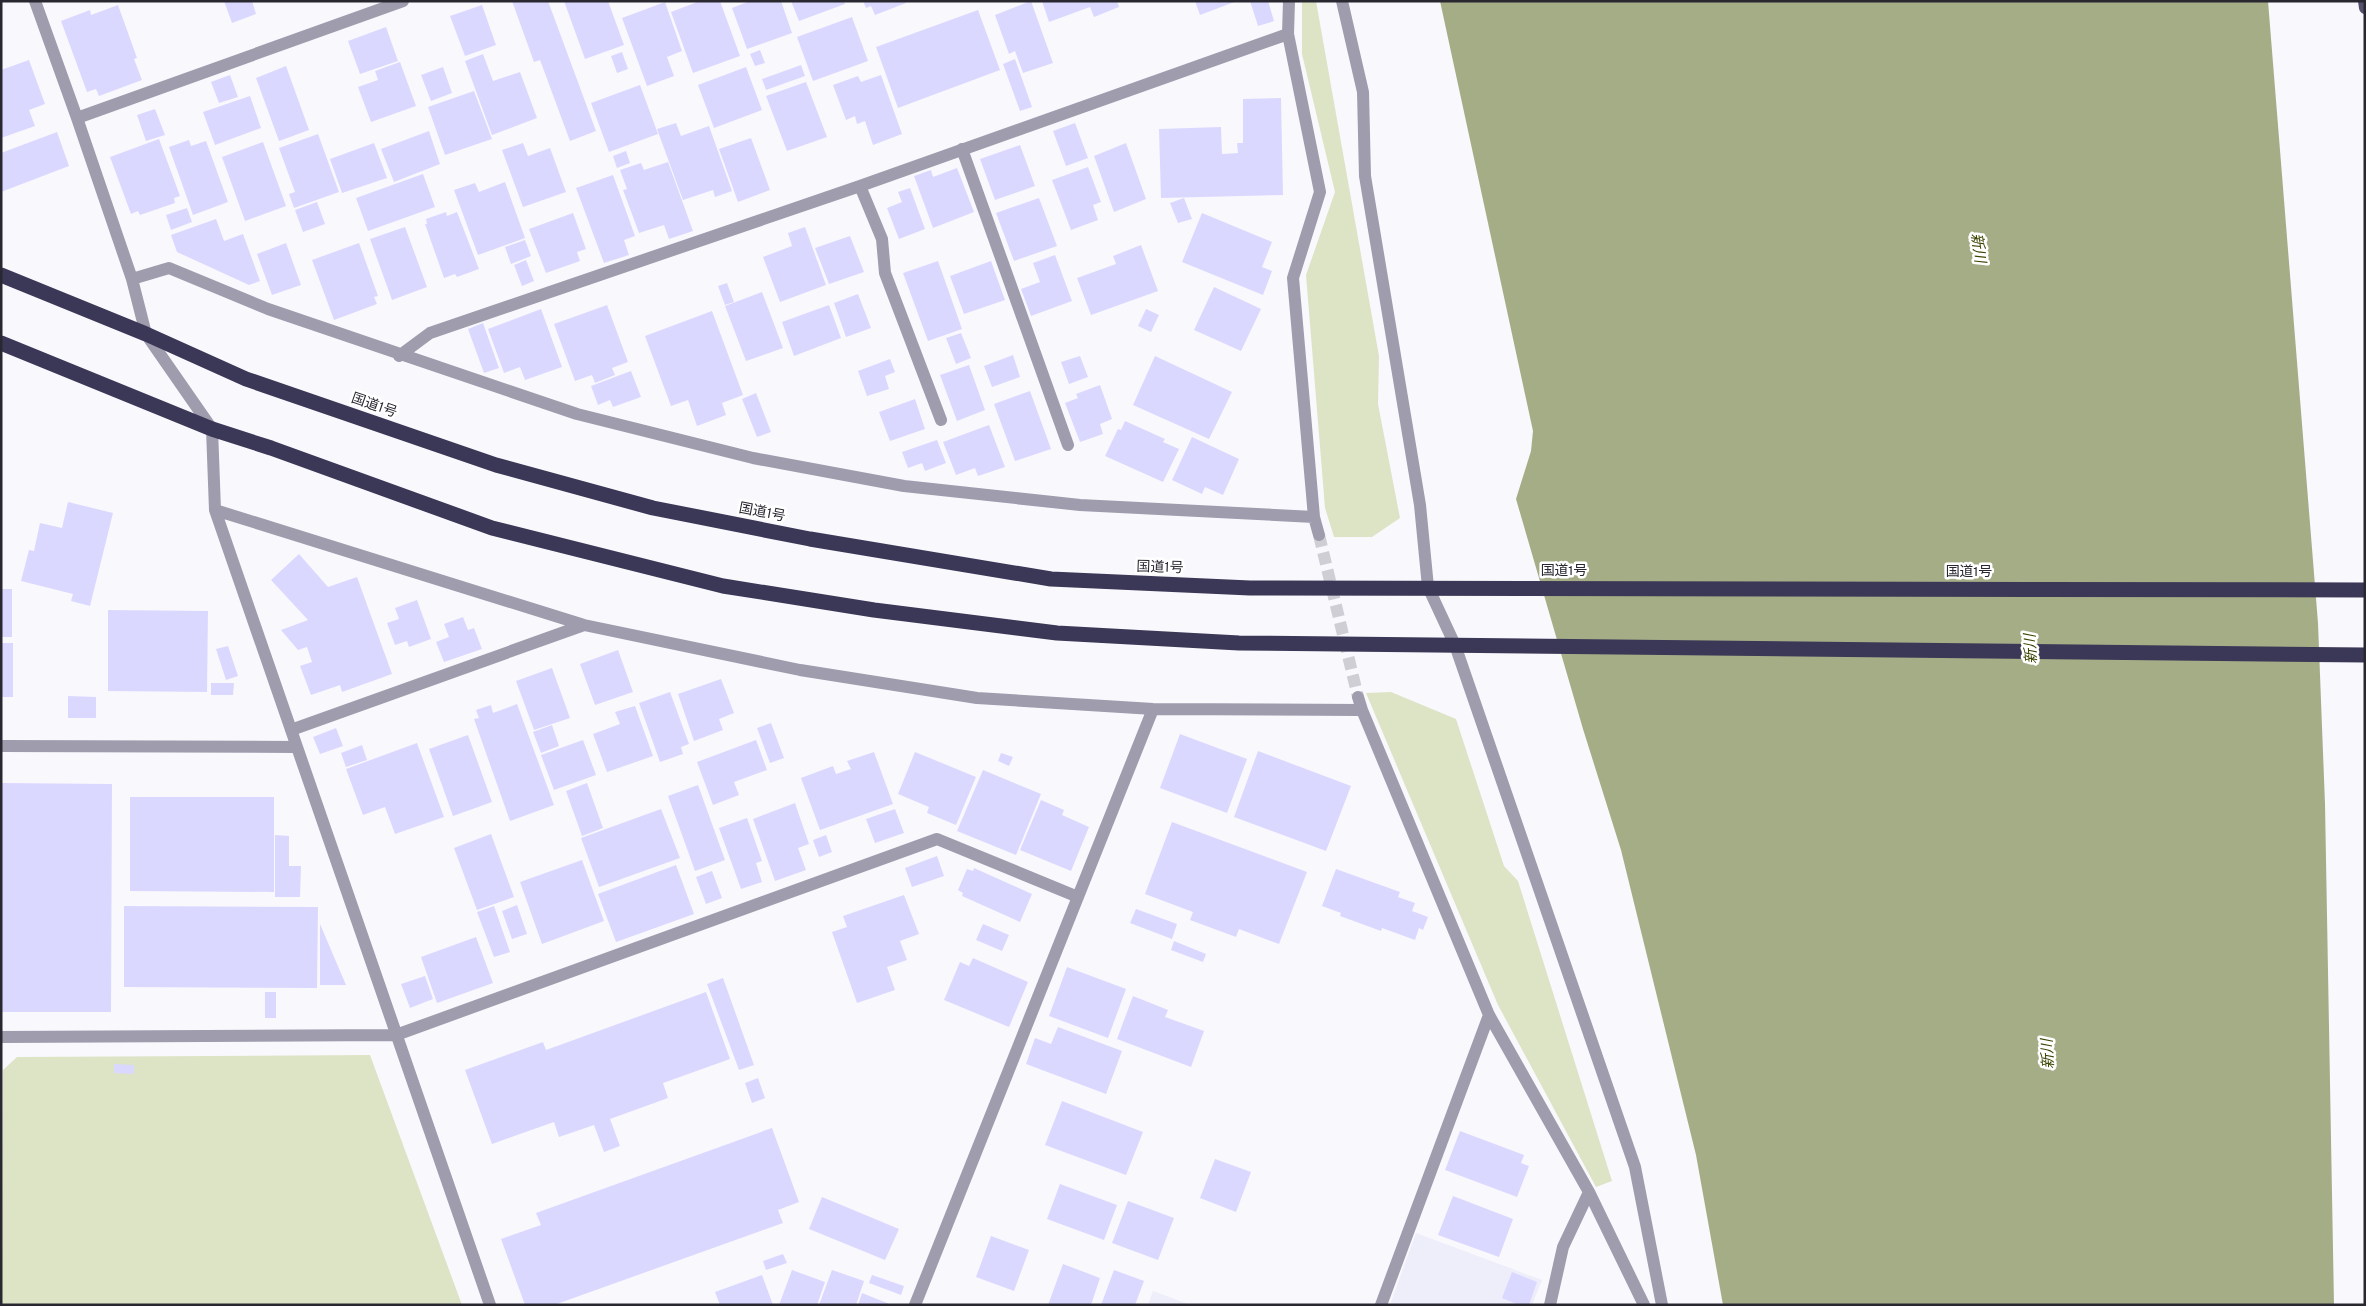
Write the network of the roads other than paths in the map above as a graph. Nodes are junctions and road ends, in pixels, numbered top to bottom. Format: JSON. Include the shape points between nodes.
{"nodes":[{"id":1,"x":34,"y":1,"type":"edge"},
{"id":2,"x":403,"y":1,"type":"edge"},
{"id":3,"x":1289,"y":1,"type":"edge"},
{"id":4,"x":1342,"y":1,"type":"edge"},
{"id":5,"x":2364,"y":1,"type":"edge"},
{"id":6,"x":2365,"y":8,"type":"edge"},
{"id":7,"x":1288,"y":34,"type":"junction"},
{"id":8,"x":77,"y":118,"type":"junction"},
{"id":9,"x":962,"y":150,"type":"junction"},
{"id":10,"x":860,"y":186,"type":"junction"},
{"id":11,"x":1,"y":275,"type":"edge"},
{"id":12,"x":132,"y":279,"type":"junction"},
{"id":13,"x":146,"y":334,"type":"junction"},
{"id":14,"x":1,"y":343,"type":"edge"},
{"id":15,"x":399,"y":356,"type":"junction"},
{"id":16,"x":941,"y":420,"type":"dead end"},
{"id":17,"x":212,"y":429,"type":"junction"},
{"id":18,"x":1068,"y":444,"type":"dead end"},
{"id":19,"x":214,"y":510,"type":"junction"},
{"id":20,"x":1314,"y":517,"type":"junction"},
{"id":21,"x":1319,"y":535,"type":"tunnel mouth"},
{"id":22,"x":1428,"y":587,"type":"junction"},
{"id":23,"x":2365,"y":590,"type":"edge"},
{"id":24,"x":584,"y":625,"type":"junction"},
{"id":25,"x":1455,"y":645,"type":"junction"},
{"id":26,"x":2365,"y":655,"type":"edge"},
{"id":27,"x":1358,"y":697,"type":"tunnel mouth"},
{"id":28,"x":1153,"y":709,"type":"junction"},
{"id":29,"x":1362,"y":710,"type":"junction"},
{"id":30,"x":291,"y":730,"type":"junction"},
{"id":31,"x":1,"y":746,"type":"edge"},
{"id":32,"x":297,"y":746,"type":"junction"},
{"id":33,"x":1078,"y":897,"type":"junction"},
{"id":34,"x":1489,"y":1015,"type":"junction"},
{"id":35,"x":396,"y":1035,"type":"junction"},
{"id":36,"x":1,"y":1037,"type":"edge"},
{"id":37,"x":1589,"y":1192,"type":"junction"},
{"id":38,"x":490,"y":1305,"type":"edge"},
{"id":39,"x":915,"y":1305,"type":"edge"},
{"id":40,"x":1381,"y":1305,"type":"edge"},
{"id":41,"x":1550,"y":1305,"type":"edge"},
{"id":42,"x":1644,"y":1305,"type":"edge"},
{"id":43,"x":1662,"y":1305,"type":"edge"}],
"edges":[{"from":1,"to":8,"type":"street"},
{"from":2,"to":8,"type":"street"},
{"from":3,"to":7,"type":"street"},
{"from":4,"to":22,"type":"street","via":[[1363,92],[1365,176],[1420,505]]},
{"from":5,"to":6,"type":"main road"},
{"from":7,"to":9,"type":"street"},
{"from":7,"to":20,"type":"street","via":[[1320,192],[1293,278]]},
{"from":8,"to":12,"type":"street"},
{"from":9,"to":10,"type":"street"},
{"from":9,"to":18,"type":"street"},
{"from":10,"to":15,"type":"street","via":[[430,333]]},
{"from":10,"to":16,"type":"street","via":[[882,239],[885,272]]},
{"from":11,"to":13,"type":"highway","name":"国道1号"},
{"from":12,"to":13,"type":"street"},
{"from":12,"to":15,"type":"street","via":[[169,268],[268,309]]},
{"from":13,"to":17,"type":"street"},
{"from":13,"to":22,"type":"highway","name":"国道1号","via":[[246,379],[496,465],[653,508],[810,540],[1051,579],[1250,588]]},
{"from":14,"to":17,"type":"highway"},
{"from":15,"to":20,"type":"street","via":[[577,414],[753,458],[904,486],[1080,505]]},
{"from":17,"to":19,"type":"street"},
{"from":17,"to":25,"type":"highway","via":[[492,528],[723,586],[874,610],[1057,633],[1239,644]]},
{"from":19,"to":24,"type":"street"},
{"from":19,"to":30,"type":"street"},
{"from":20,"to":21,"type":"street"},
{"from":22,"to":23,"type":"highway","name":"国道1号"},
{"from":22,"to":25,"type":"street"},
{"from":24,"to":28,"type":"street","via":[[800,670],[977,698]]},
{"from":24,"to":30,"type":"street"},
{"from":25,"to":26,"type":"highway"},
{"from":25,"to":43,"type":"street","via":[[1635,1167]]},
{"from":27,"to":29,"type":"street"},
{"from":28,"to":29,"type":"street"},
{"from":28,"to":33,"type":"street"},
{"from":29,"to":34,"type":"street"},
{"from":30,"to":32,"type":"street"},
{"from":31,"to":32,"type":"street"},
{"from":32,"to":35,"type":"street"},
{"from":33,"to":35,"type":"street","via":[[937,838]]},
{"from":33,"to":39,"type":"street"},
{"from":34,"to":37,"type":"street"},
{"from":34,"to":40,"type":"street"},
{"from":35,"to":36,"type":"street"},
{"from":35,"to":38,"type":"street"},
{"from":37,"to":41,"type":"street","via":[[1563,1247]]},
{"from":37,"to":42,"type":"street"}]}
